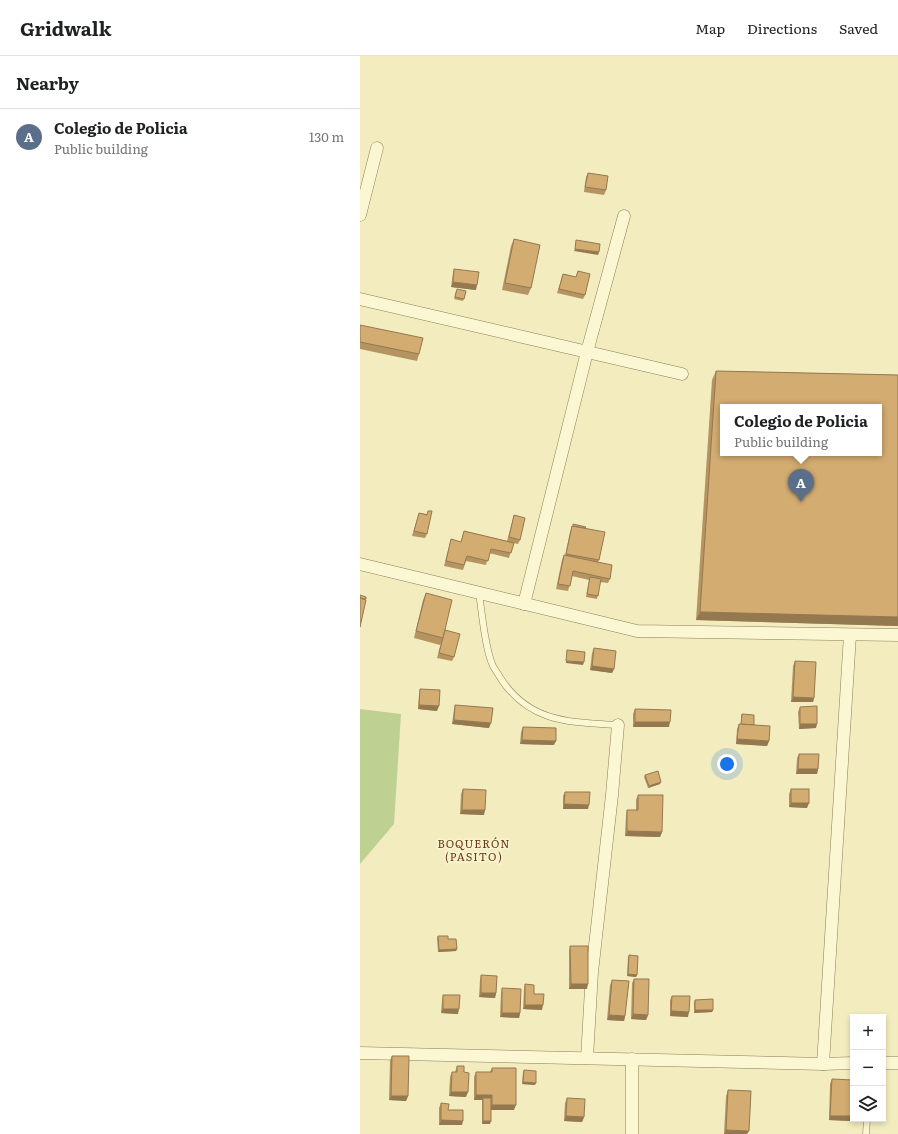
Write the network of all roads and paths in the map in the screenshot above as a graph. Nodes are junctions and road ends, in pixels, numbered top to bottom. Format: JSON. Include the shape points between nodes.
{"nodes":[{"id":1,"x":377,"y":148,"type":"dead end"},
{"id":2,"x":360,"y":215,"type":"edge"},
{"id":3,"x":624,"y":216,"type":"dead end"},
{"id":4,"x":360,"y":299,"type":"edge"},
{"id":5,"x":587,"y":352,"type":"junction"},
{"id":6,"x":682,"y":374,"type":"dead end"},
{"id":7,"x":360,"y":564,"type":"edge"},
{"id":8,"x":479,"y":593,"type":"junction"},
{"id":9,"x":524,"y":604,"type":"junction"},
{"id":10,"x":850,"y":635,"type":"junction"},
{"id":11,"x":898,"y":635,"type":"edge"},
{"id":12,"x":618,"y":725,"type":"joint"},
{"id":13,"x":360,"y":1053,"type":"edge"},
{"id":14,"x":587,"y":1058,"type":"junction"},
{"id":15,"x":632,"y":1059,"type":"junction"},
{"id":16,"x":850,"y":1063,"type":"edge"},
{"id":17,"x":886,"y":1063,"type":"edge"},
{"id":18,"x":898,"y":1063,"type":"edge"},
{"id":19,"x":823,"y":1064,"type":"junction"},
{"id":20,"x":867,"y":1122,"type":"edge"},
{"id":21,"x":632,"y":1134,"type":"edge"},
{"id":22,"x":866,"y":1134,"type":"edge"}],
"edges":[{"from":1,"to":2,"type":"street"},
{"from":3,"to":5,"type":"street"},
{"from":4,"to":5,"type":"street"},
{"from":5,"to":6,"type":"street"},
{"from":5,"to":9,"type":"street"},
{"from":7,"to":8,"type":"street"},
{"from":8,"to":9,"type":"street"},
{"from":8,"to":12,"type":"lane","via":[[493,665],[507,687],[523,704],[547,717]]},
{"from":9,"to":10,"type":"street","via":[[637,631]]},
{"from":10,"to":11,"type":"street"},
{"from":10,"to":19,"type":"street"},
{"from":12,"to":14,"type":"street","via":[[592,972]]},
{"from":13,"to":14,"type":"street"},
{"from":14,"to":15,"type":"street"},
{"from":15,"to":19,"type":"street"},
{"from":15,"to":21,"type":"street"},
{"from":16,"to":19,"type":"street"},
{"from":17,"to":18,"type":"street"},
{"from":20,"to":22,"type":"lane"}]}
